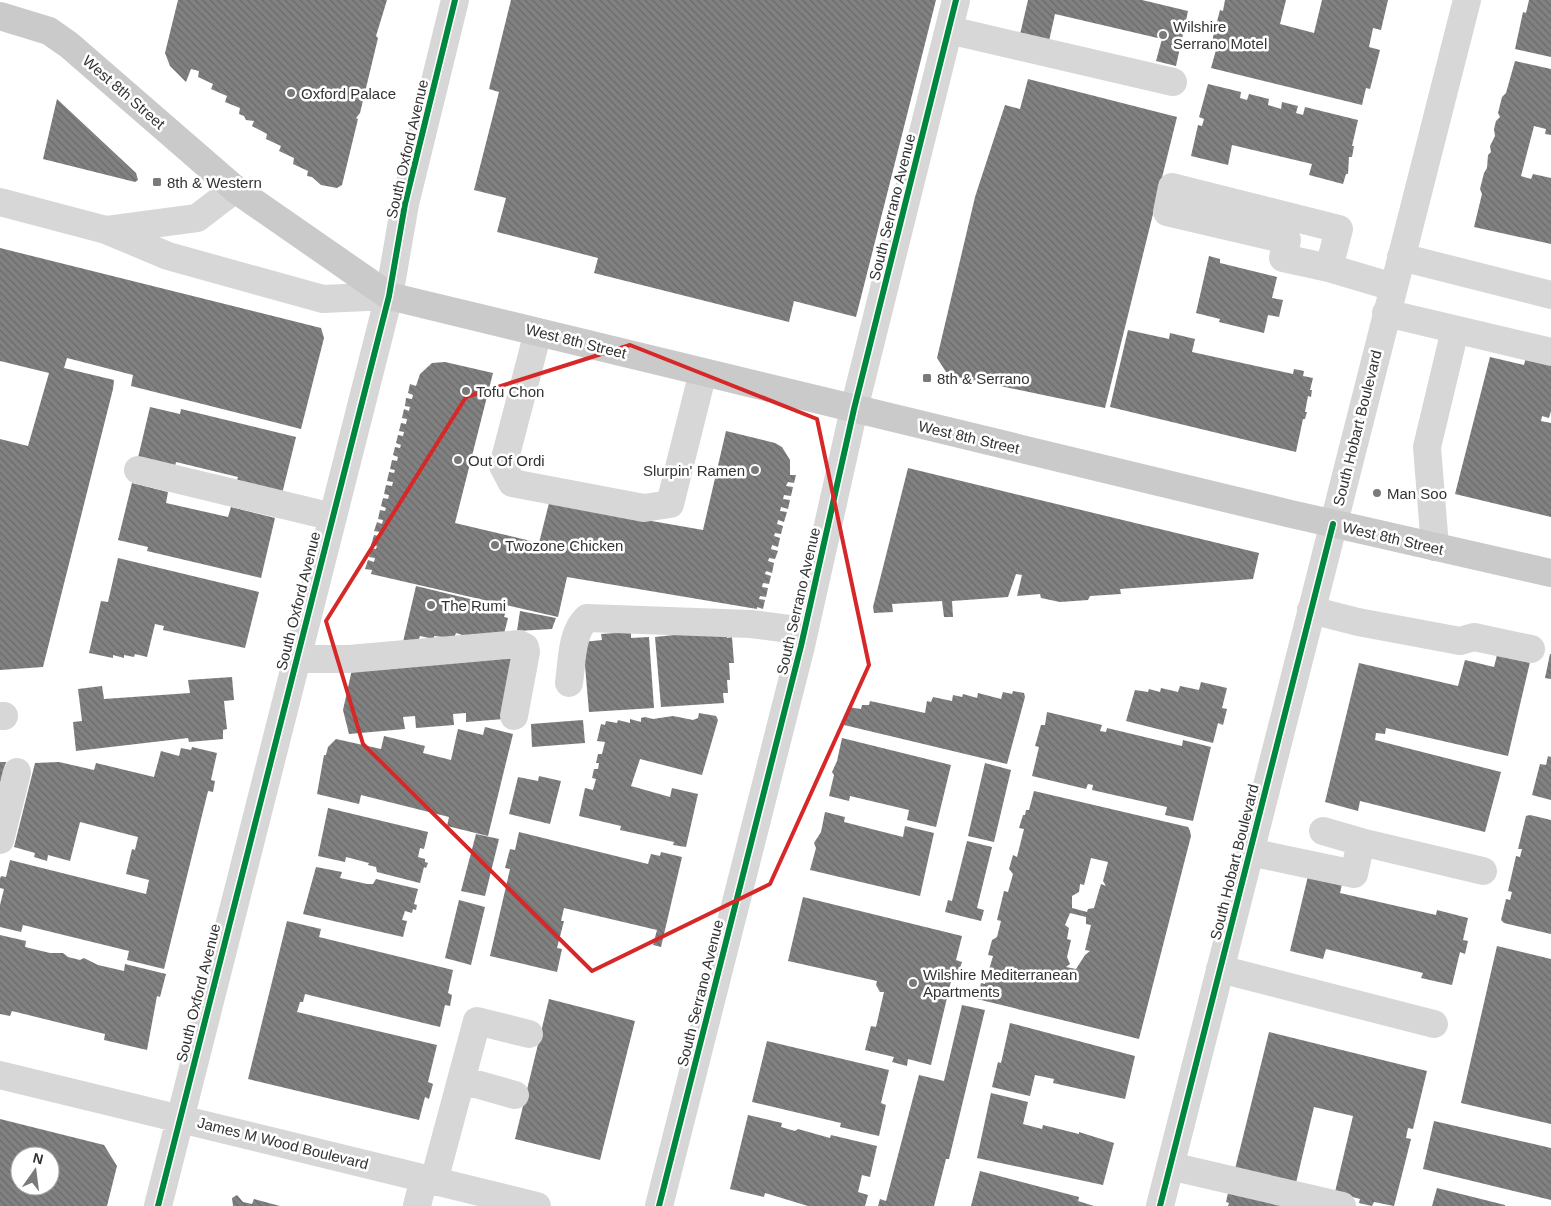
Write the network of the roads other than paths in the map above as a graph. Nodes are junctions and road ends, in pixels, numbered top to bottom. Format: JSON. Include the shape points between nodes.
{"nodes":[{"id":1,"x":455,"y":0,"type":"edge"},
{"id":2,"x":956,"y":0,"type":"edge"},
{"id":3,"x":1466,"y":0,"type":"edge"},
{"id":4,"x":0,"y":16,"type":"edge"},
{"id":5,"x":949,"y":30,"type":"junction"},
{"id":6,"x":1173,"y":82,"type":"dead end"},
{"id":7,"x":235,"y":189,"type":"junction"},
{"id":8,"x":0,"y":202,"type":"edge"},
{"id":9,"x":106,"y":230,"type":"junction"},
{"id":10,"x":1401,"y":258,"type":"junction"},
{"id":11,"x":1329,"y":268,"type":"junction"},
{"id":12,"x":1393,"y":287,"type":"junction"},
{"id":13,"x":1551,"y":295,"type":"edge"},
{"id":14,"x":389,"y":296,"type":"junction"},
{"id":15,"x":1386,"y":313,"type":"junction"},
{"id":16,"x":1456,"y":330,"type":"junction"},
{"id":17,"x":538,"y":332,"type":"junction"},
{"id":18,"x":1551,"y":352,"type":"edge"},
{"id":19,"x":703,"y":372,"type":"junction"},
{"id":20,"x":854,"y":409,"type":"junction"},
{"id":21,"x":138,"y":470,"type":"dead end"},
{"id":22,"x":333,"y":517,"type":"junction"},
{"id":23,"x":1332,"y":524,"type":"junction"},
{"id":24,"x":1435,"y":547,"type":"junction"},
{"id":25,"x":1551,"y":573,"type":"edge"},
{"id":26,"x":1311,"y":610,"type":"junction"},
{"id":27,"x":804,"y":631,"type":"junction"},
{"id":28,"x":1532,"y":649,"type":"dead end"},
{"id":29,"x":296,"y":659,"type":"junction"},
{"id":30,"x":569,"y":683,"type":"dead end"},
{"id":31,"x":514,"y":716,"type":"dead end"},
{"id":32,"x":17,"y":772,"type":"dead end"},
{"id":33,"x":1323,"y":831,"type":"dead end"},
{"id":34,"x":0,"y":840,"type":"edge"},
{"id":35,"x":1361,"y":842,"type":"junction"},
{"id":36,"x":1250,"y":852,"type":"junction"},
{"id":37,"x":1483,"y":871,"type":"dead end"},
{"id":38,"x":1220,"y":969,"type":"junction"},
{"id":39,"x":1434,"y":1024,"type":"dead end"},
{"id":40,"x":529,"y":1034,"type":"dead end"},
{"id":41,"x":0,"y":1075,"type":"edge"},
{"id":42,"x":462,"y":1080,"type":"junction"},
{"id":43,"x":515,"y":1095,"type":"dead end"},
{"id":44,"x":179,"y":1117,"type":"junction"},
{"id":45,"x":1170,"y":1166,"type":"junction"},
{"id":46,"x":429,"y":1179,"type":"junction"},
{"id":47,"x":158,"y":1206,"type":"edge"},
{"id":48,"x":417,"y":1206,"type":"edge"},
{"id":49,"x":537,"y":1206,"type":"edge"},
{"id":50,"x":659,"y":1206,"type":"edge"},
{"id":51,"x":1160,"y":1206,"type":"edge"},
{"id":52,"x":1342,"y":1206,"type":"edge"}],
"edges":[{"from":1,"to":14,"type":"street","name":"South Oxford Avenue","via":[[405,204]]},
{"from":2,"to":5,"type":"street","name":"South Serrano Avenue"},
{"from":3,"to":10,"type":"street","name":"South Hobart Boulevard"},
{"from":4,"to":7,"type":"main road","name":"West 8th Street","via":[[48,31],[70,46]]},
{"from":5,"to":6,"type":"street"},
{"from":5,"to":20,"type":"street","name":"South Serrano Avenue"},
{"from":7,"to":9,"type":"street","name":"West 8th Street","via":[[197,218]]},
{"from":7,"to":14,"type":"main road","name":"West 8th Street"},
{"from":8,"to":9,"type":"street","name":"West 8th Street"},
{"from":9,"to":14,"type":"street","name":"West 8th Street","via":[[168,256],[323,299]]},
{"from":10,"to":12,"type":"street","name":"South Hobart Boulevard"},
{"from":10,"to":13,"type":"street"},
{"from":11,"to":11,"type":"street","via":[[1339,229],[1172,187],[1166,212],[1287,240],[1283,258]]},
{"from":11,"to":12,"type":"street"},
{"from":12,"to":15,"type":"street","name":"South Hobart Boulevard"},
{"from":14,"to":17,"type":"main road","name":"West 8th Street"},
{"from":14,"to":22,"type":"street","name":"South Oxford Avenue"},
{"from":15,"to":16,"type":"street"},
{"from":15,"to":23,"type":"street","name":"South Hobart Boulevard"},
{"from":16,"to":18,"type":"street"},
{"from":16,"to":24,"type":"street","via":[[1427,447]]},
{"from":17,"to":19,"type":"main road","name":"West 8th Street"},
{"from":17,"to":19,"type":"street","via":[[503,466],[512,482],[644,508],[670,504]]},
{"from":19,"to":20,"type":"main road","name":"West 8th Street"},
{"from":20,"to":23,"type":"main road","name":"West 8th Street"},
{"from":20,"to":27,"type":"street","name":"South Serrano Avenue"},
{"from":21,"to":22,"type":"street"},
{"from":22,"to":29,"type":"street","name":"South Oxford Avenue"},
{"from":23,"to":24,"type":"main road","name":"West 8th Street"},
{"from":23,"to":26,"type":"street","name":"South Hobart Boulevard"},
{"from":24,"to":25,"type":"main road","name":"West 8th Street"},
{"from":26,"to":28,"type":"street","via":[[1450,639],[1464,641],[1474,637]]},
{"from":26,"to":36,"type":"street","name":"South Hobart Boulevard"},
{"from":27,"to":30,"type":"street","via":[[751,624],[587,618],[577,632]]},
{"from":27,"to":50,"type":"street","name":"South Serrano Avenue"},
{"from":29,"to":31,"type":"street","via":[[349,659],[519,644],[525,647],[526,652]]},
{"from":29,"to":44,"type":"street","name":"South Oxford Avenue"},
{"from":32,"to":34,"type":"street"},
{"from":33,"to":35,"type":"street"},
{"from":35,"to":36,"type":"street","via":[[1354,874]]},
{"from":35,"to":37,"type":"street"},
{"from":36,"to":38,"type":"street","name":"South Hobart Boulevard"},
{"from":38,"to":39,"type":"street"},
{"from":38,"to":45,"type":"street","name":"South Hobart Boulevard"},
{"from":40,"to":42,"type":"street","via":[[477,1020]]},
{"from":41,"to":44,"type":"street","name":"James M Wood Boulevard"},
{"from":42,"to":43,"type":"street"},
{"from":42,"to":46,"type":"street"},
{"from":44,"to":46,"type":"street","name":"James M Wood Boulevard"},
{"from":44,"to":47,"type":"street","name":"South Oxford Avenue"},
{"from":45,"to":51,"type":"street","name":"South Hobart Boulevard"},
{"from":45,"to":52,"type":"street"},
{"from":46,"to":48,"type":"street"},
{"from":46,"to":49,"type":"street","name":"James M Wood Boulevard"}]}
